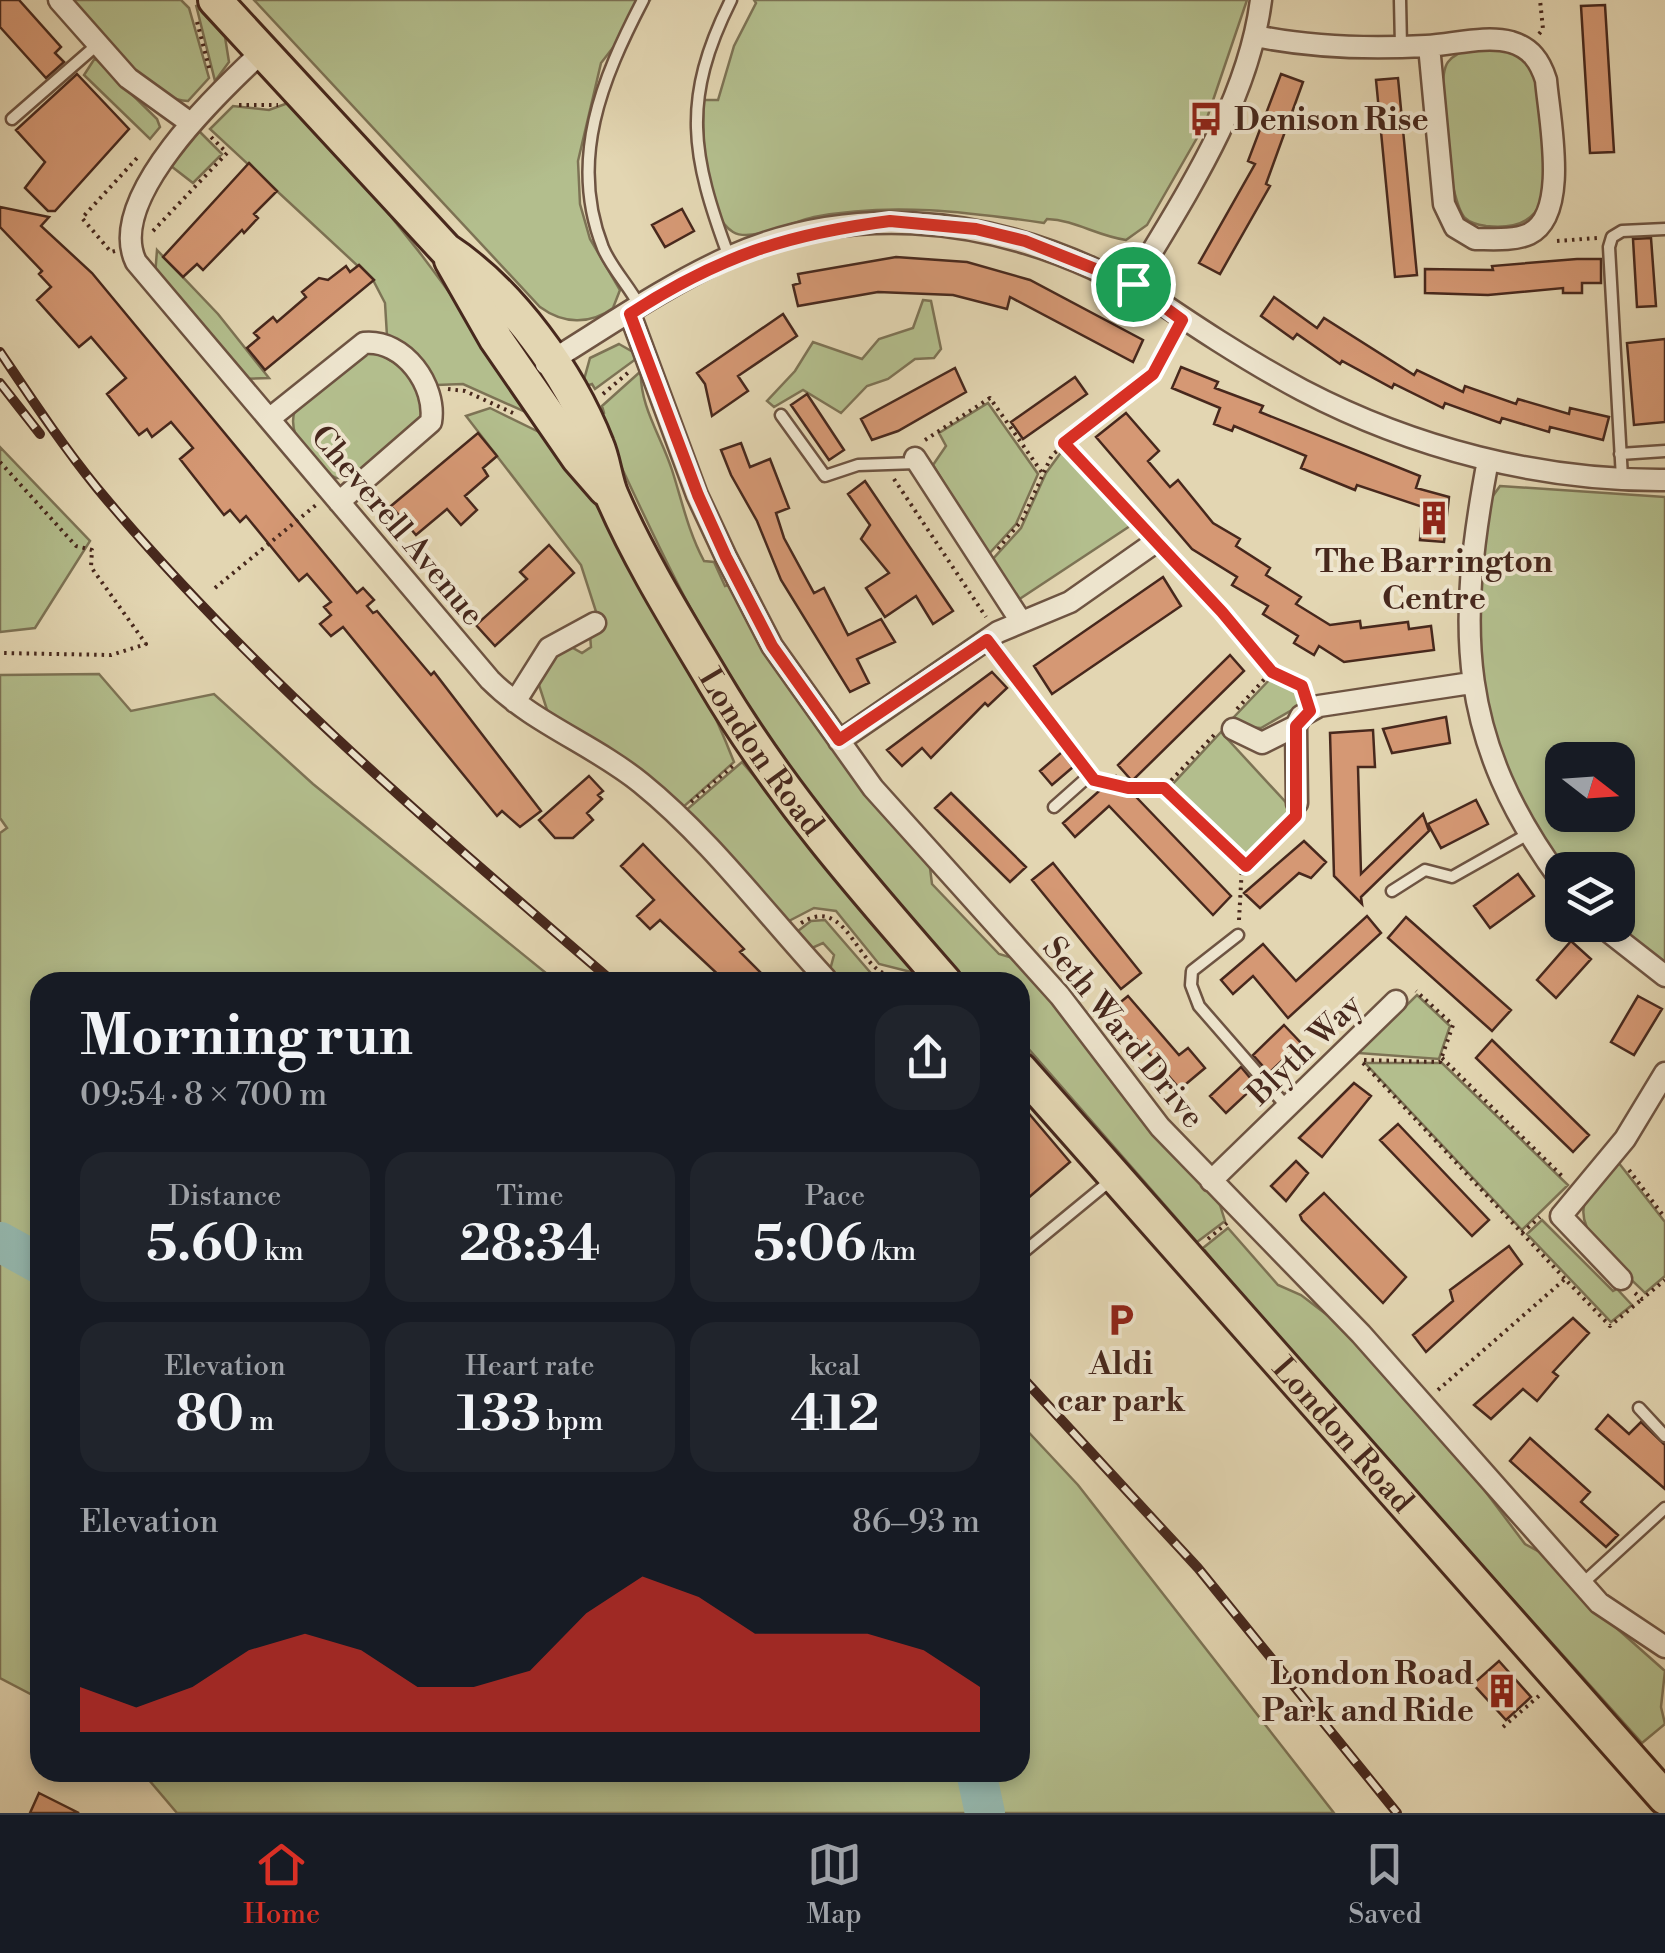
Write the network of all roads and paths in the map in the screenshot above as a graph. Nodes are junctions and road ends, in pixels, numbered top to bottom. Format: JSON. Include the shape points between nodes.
{"nodes":[{"id":1,"x":59,"y":0,"type":"edge"},
{"id":2,"x":643,"y":0,"type":"edge"},
{"id":3,"x":732,"y":0,"type":"edge"},
{"id":4,"x":1261,"y":0,"type":"edge"},
{"id":5,"x":1400,"y":0,"type":"edge"},
{"id":6,"x":1540,"y":0,"type":"edge"},
{"id":7,"x":204,"y":4,"type":"edge"},
{"id":8,"x":1256,"y":36,"type":"junction"},
{"id":9,"x":98,"y":44,"type":"junction"},
{"id":10,"x":1429,"y":46,"type":"junction"},
{"id":11,"x":1402,"y":47,"type":"junction"},
{"id":12,"x":1526,"y":49,"type":"junction"},
{"id":13,"x":264,"y":51,"type":"junction"},
{"id":14,"x":298,"y":88,"type":"junction"},
{"id":15,"x":216,"y":95,"type":"junction"},
{"id":16,"x":12,"y":119,"type":"dead end"},
{"id":17,"x":190,"y":122,"type":"junction"},
{"id":18,"x":1665,"y":229,"type":"edge"},
{"id":19,"x":1530,"y":233,"type":"junction"},
{"id":20,"x":1612,"y":237,"type":"junction"},
{"id":21,"x":729,"y":256,"type":"junction"},
{"id":22,"x":1133,"y":284,"type":"junction"},
{"id":23,"x":635,"y":311,"type":"junction"},
{"id":24,"x":1182,"y":320,"type":"junction"},
{"id":25,"x":536,"y":370,"type":"junction"},
{"id":26,"x":781,"y":416,"type":"dead end"},
{"id":27,"x":269,"y":419,"type":"junction"},
{"id":28,"x":1064,"y":443,"type":"junction"},
{"id":29,"x":1665,"y":451,"type":"edge"},
{"id":30,"x":1620,"y":454,"type":"junction"},
{"id":31,"x":1488,"y":460,"type":"junction"},
{"id":32,"x":917,"y":461,"type":"junction"},
{"id":33,"x":0,"y":462,"type":"edge"},
{"id":34,"x":882,"y":462,"type":"junction"},
{"id":35,"x":1043,"y":474,"type":"junction"},
{"id":36,"x":1622,"y":479,"type":"junction"},
{"id":37,"x":1665,"y":480,"type":"edge"},
{"id":38,"x":335,"y":497,"type":"junction"},
{"id":39,"x":1154,"y":543,"type":"junction"},
{"id":40,"x":986,"y":563,"type":"junction"},
{"id":41,"x":215,"y":588,"type":"dead end"},
{"id":42,"x":1020,"y":620,"type":"junction"},
{"id":43,"x":594,"y":623,"type":"dead end"},
{"id":44,"x":992,"y":636,"type":"junction"},
{"id":45,"x":0,"y":653,"type":"edge"},
{"id":46,"x":1272,"y":672,"type":"junction"},
{"id":47,"x":1472,"y":683,"type":"junction"},
{"id":48,"x":515,"y":702,"type":"junction"},
{"id":49,"x":1303,"y":719,"type":"junction"},
{"id":50,"x":1233,"y":729,"type":"dead end"},
{"id":51,"x":839,"y":740,"type":"junction"},
{"id":52,"x":754,"y":747,"type":"junction"},
{"id":53,"x":1090,"y":775,"type":"junction"},
{"id":54,"x":1164,"y":788,"type":"junction"},
{"id":55,"x":1297,"y":803,"type":"joint"},
{"id":56,"x":1054,"y":807,"type":"dead end"},
{"id":57,"x":676,"y":815,"type":"junction"},
{"id":58,"x":1528,"y":834,"type":"junction"},
{"id":59,"x":1545,"y":858,"type":"edge"},
{"id":60,"x":1242,"y":866,"type":"junction"},
{"id":61,"x":1392,"y":891,"type":"dead end"},
{"id":62,"x":785,"y":935,"type":"junction"},
{"id":63,"x":1238,"y":935,"type":"joint"},
{"id":64,"x":1622,"y":942,"type":"edge"},
{"id":65,"x":819,"y":972,"type":"edge"},
{"id":66,"x":887,"y":972,"type":"edge"},
{"id":67,"x":936,"y":972,"type":"edge"},
{"id":68,"x":1665,"y":976,"type":"edge"},
{"id":69,"x":1396,"y":1001,"type":"joint"},
{"id":70,"x":1354,"y":1054,"type":"junction"},
{"id":71,"x":1442,"y":1058,"type":"junction"},
{"id":72,"x":1665,"y":1073,"type":"edge"},
{"id":73,"x":1030,"y":1080,"type":"edge"},
{"id":74,"x":1287,"y":1107,"type":"junction"},
{"id":75,"x":1612,"y":1155,"type":"junction"},
{"id":76,"x":1114,"y":1177,"type":"junction"},
{"id":77,"x":1211,"y":1181,"type":"junction"},
{"id":78,"x":1581,"y":1194,"type":"junction"},
{"id":79,"x":1665,"y":1218,"type":"edge"},
{"id":80,"x":1030,"y":1246,"type":"edge"},
{"id":81,"x":1565,"y":1278,"type":"junction"},
{"id":82,"x":1622,"y":1279,"type":"joint"},
{"id":83,"x":1665,"y":1280,"type":"edge"},
{"id":84,"x":1642,"y":1299,"type":"junction"},
{"id":85,"x":1424,"y":1404,"type":"junction"},
{"id":86,"x":1639,"y":1408,"type":"dead end"},
{"id":87,"x":1665,"y":1436,"type":"edge"},
{"id":88,"x":1665,"y":1508,"type":"edge"},
{"id":89,"x":1582,"y":1584,"type":"junction"},
{"id":90,"x":1665,"y":1647,"type":"edge"},
{"id":91,"x":1559,"y":1679,"type":"junction"},
{"id":92,"x":1504,"y":1727,"type":"dead end"},
{"id":93,"x":1665,"y":1798,"type":"edge"}],
"edges":[{"from":1,"to":9,"type":"street"},
{"from":2,"to":23,"type":"lane","via":[[596,103],[587,144],[592,212]]},
{"from":3,"to":21,"type":"lane","via":[[709,44],[694,136]]},
{"from":4,"to":8,"type":"street"},
{"from":5,"to":11,"type":"lane"},
{"from":6,"to":12,"type":"path","via":[[1542,29]]},
{"from":7,"to":13,"type":"highway","name":"London Road"},
{"from":7,"to":15,"type":"path"},
{"from":8,"to":11,"type":"street","via":[[1312,46]]},
{"from":8,"to":22,"type":"street","via":[[1208,151]]},
{"from":9,"to":16,"type":"lane"},
{"from":9,"to":17,"type":"street","via":[[128,78]]},
{"from":10,"to":11,"type":"street"},
{"from":10,"to":12,"type":"street","via":[[1492,41]]},
{"from":10,"to":19,"type":"street","via":[[1449,218],[1475,239]]},
{"from":12,"to":19,"type":"street","via":[[1546,80],[1554,197]]},
{"from":13,"to":14,"type":"highway","name":"London Road"},
{"from":13,"to":15,"type":"street","name":"Cheverell Avenue"},
{"from":14,"to":15,"type":"path","via":[[269,108]]},
{"from":14,"to":25,"type":"highway","name":"London Road","via":[[446,250],[484,278]]},
{"from":15,"to":17,"type":"street","name":"Cheverell Avenue"},
{"from":17,"to":27,"type":"street","name":"Cheverell Avenue","via":[[136,212],[131,252]]},
{"from":18,"to":20,"type":"lane"},
{"from":19,"to":20,"type":"path","via":[[1537,242]]},
{"from":20,"to":30,"type":"lane"},
{"from":21,"to":22,"type":"street","via":[[849,226],[937,224],[1025,241]]},
{"from":21,"to":23,"type":"street"},
{"from":22,"to":24,"type":"street"},
{"from":23,"to":25,"type":"street"},
{"from":23,"to":51,"type":"street","name":"Seth Ward Drive","via":[[720,544],[772,646]]},
{"from":24,"to":28,"type":"path","via":[[1153,374]]},
{"from":24,"to":31,"type":"street","via":[[1358,416]]},
{"from":25,"to":52,"type":"highway","name":"London Road","via":[[590,475],[612,495]]},
{"from":26,"to":34,"type":"lane","via":[[825,476]]},
{"from":27,"to":38,"type":"street","name":"Cheverell Avenue"},
{"from":27,"to":38,"type":"street","via":[[364,343],[388,346],[406,359],[433,398],[431,422]]},
{"from":28,"to":35,"type":"path"},
{"from":28,"to":39,"type":"path"},
{"from":29,"to":30,"type":"lane"},
{"from":30,"to":36,"type":"lane"},
{"from":31,"to":36,"type":"street"},
{"from":31,"to":47,"type":"street","via":[[1474,560]]},
{"from":32,"to":34,"type":"lane"},
{"from":32,"to":35,"type":"path","via":[[913,450],[990,398]]},
{"from":32,"to":40,"type":"street"},
{"from":33,"to":45,"type":"path","via":[[76,546],[92,550],[91,567],[146,644],[111,656]]},
{"from":34,"to":44,"type":"path"},
{"from":35,"to":40,"type":"path","via":[[1022,520]]},
{"from":36,"to":37,"type":"street"},
{"from":38,"to":41,"type":"path"},
{"from":38,"to":48,"type":"street","name":"Cheverell Avenue"},
{"from":39,"to":42,"type":"street","via":[[1070,602]]},
{"from":39,"to":46,"type":"path"},
{"from":40,"to":42,"type":"street"},
{"from":42,"to":44,"type":"street"},
{"from":43,"to":48,"type":"street","via":[[548,648]]},
{"from":44,"to":51,"type":"street"},
{"from":44,"to":53,"type":"lane"},
{"from":46,"to":49,"type":"path","via":[[1302,686]]},
{"from":46,"to":54,"type":"path"},
{"from":47,"to":49,"type":"street"},
{"from":47,"to":58,"type":"street","via":[[1492,764]]},
{"from":48,"to":57,"type":"street","name":"Cheverell Avenue","via":[[619,766]]},
{"from":49,"to":50,"type":"street","via":[[1262,743]]},
{"from":49,"to":55,"type":"street"},
{"from":51,"to":77,"type":"street","name":"Seth Ward Drive"},
{"from":52,"to":57,"type":"path"},
{"from":52,"to":67,"type":"highway","name":"London Road"},
{"from":53,"to":54,"type":"path","via":[[1128,788]]},
{"from":53,"to":56,"type":"lane"},
{"from":54,"to":60,"type":"path"},
{"from":55,"to":60,"type":"path","via":[[1296,816]]},
{"from":57,"to":62,"type":"street","name":"Cheverell Avenue"},
{"from":58,"to":59,"type":"street"},
{"from":58,"to":61,"type":"lane","via":[[1452,877],[1425,870]]},
{"from":60,"to":63,"type":"path"},
{"from":62,"to":65,"type":"street","name":"Cheverell Avenue"},
{"from":62,"to":66,"type":"path","via":[[814,915],[829,916],[875,968]]},
{"from":63,"to":74,"type":"lane","via":[[1192,971],[1191,986],[1199,1006]]},
{"from":64,"to":68,"type":"street"},
{"from":69,"to":70,"type":"street","name":"Blyth Way"},
{"from":69,"to":71,"type":"path","via":[[1407,983],[1453,1025]]},
{"from":70,"to":71,"type":"path"},
{"from":70,"to":74,"type":"street","name":"Blyth Way"},
{"from":70,"to":81,"type":"path"},
{"from":71,"to":78,"type":"path"},
{"from":72,"to":75,"type":"street"},
{"from":73,"to":76,"type":"highway","name":"London Road"},
{"from":74,"to":77,"type":"street","name":"Blyth Way"},
{"from":75,"to":78,"type":"street"},
{"from":75,"to":79,"type":"path"},
{"from":76,"to":80,"type":"lane"},
{"from":76,"to":91,"type":"highway","name":"London Road"},
{"from":77,"to":85,"type":"street","name":"Seth Ward Drive"},
{"from":78,"to":82,"type":"street","via":[[1561,1216]]},
{"from":81,"to":84,"type":"path","via":[[1610,1326]]},
{"from":81,"to":85,"type":"path"},
{"from":82,"to":84,"type":"path"},
{"from":83,"to":84,"type":"path"},
{"from":85,"to":89,"type":"street","name":"Seth Ward Drive"},
{"from":86,"to":87,"type":"lane"},
{"from":88,"to":89,"type":"lane"},
{"from":89,"to":90,"type":"street","name":"Seth Ward Drive","via":[[1625,1623]]},
{"from":91,"to":92,"type":"path"},
{"from":91,"to":93,"type":"highway","name":"London Road"}]}
